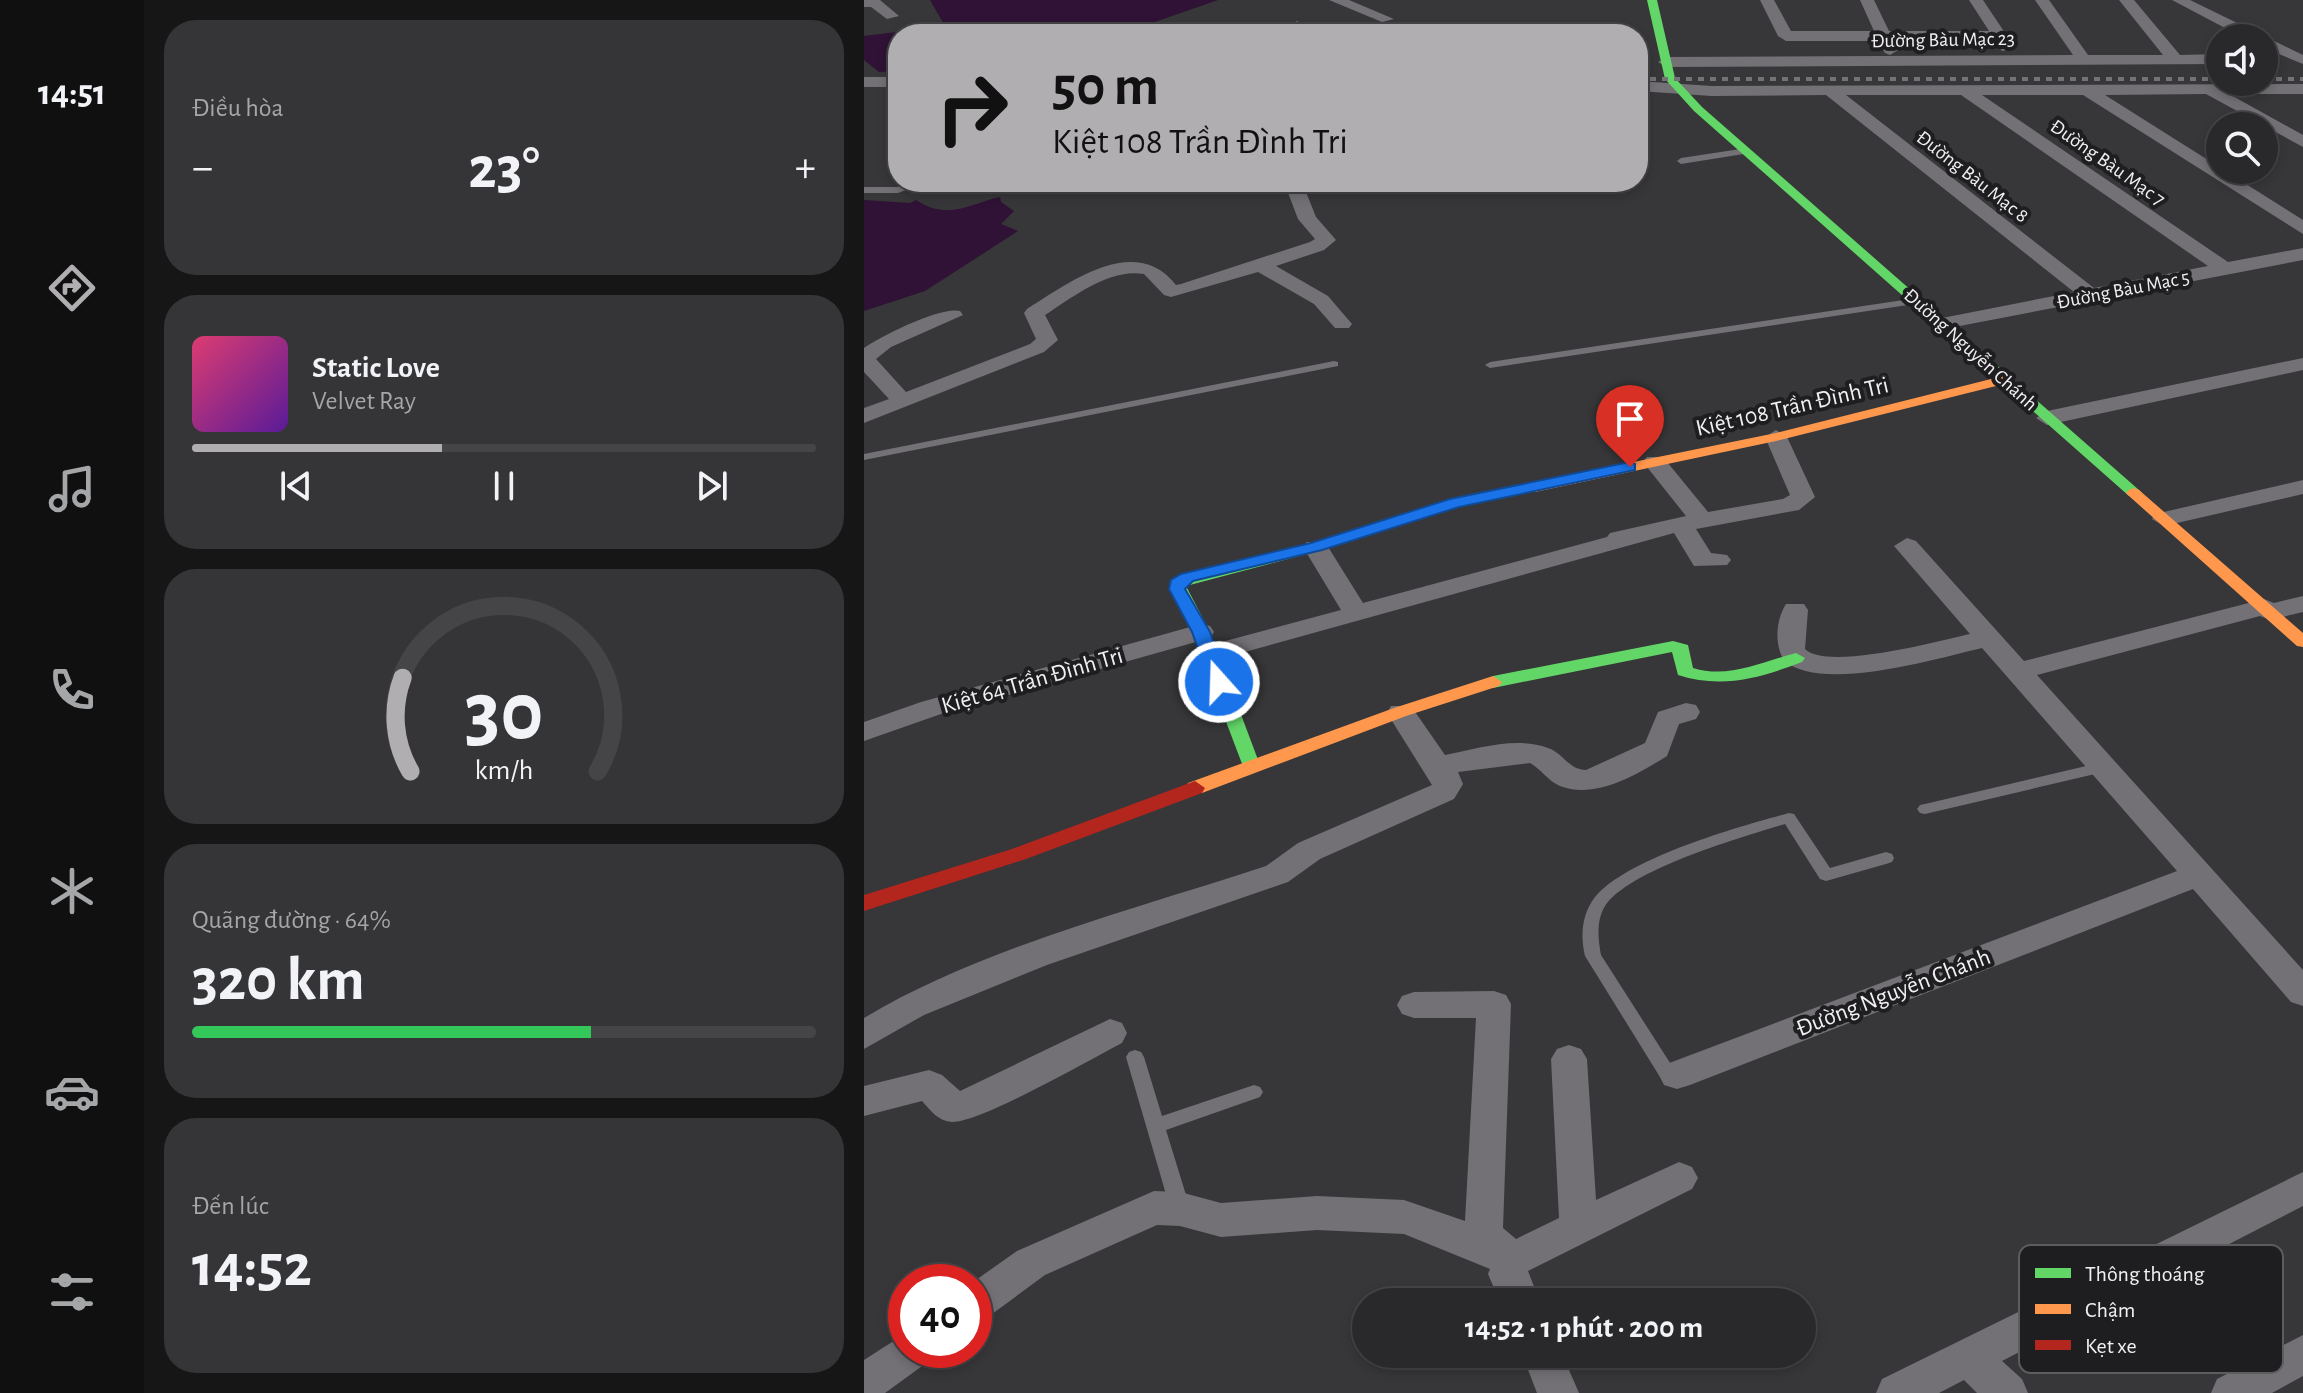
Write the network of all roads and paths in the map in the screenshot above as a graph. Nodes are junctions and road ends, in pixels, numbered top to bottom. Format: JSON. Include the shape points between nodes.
{"nodes":[{"id":1,"x":1336,"y":0,"type":"edge"},
{"id":2,"x":1373,"y":0,"type":"edge"},
{"id":3,"x":1652,"y":0,"type":"edge"},
{"id":4,"x":1767,"y":0,"type":"edge"},
{"id":5,"x":1867,"y":0,"type":"edge"},
{"id":6,"x":1976,"y":0,"type":"edge"},
{"id":7,"x":2042,"y":0,"type":"edge"},
{"id":8,"x":2126,"y":0,"type":"edge"},
{"id":9,"x":2179,"y":0,"type":"edge"},
{"id":10,"x":864,"y":3,"type":"edge"},
{"id":11,"x":1355,"y":7,"type":"junction"},
{"id":12,"x":1403,"y":13,"type":"dead end"},
{"id":13,"x":892,"y":16,"type":"dead end"},
{"id":14,"x":1387,"y":19,"type":"junction"},
{"id":15,"x":1377,"y":24,"type":"edge"},
{"id":16,"x":2228,"y":24,"type":"edge"},
{"id":17,"x":1884,"y":36,"type":"junction"},
{"id":18,"x":1999,"y":36,"type":"junction"},
{"id":19,"x":2278,"y":49,"type":"edge"},
{"id":20,"x":2014,"y":59,"type":"junction"},
{"id":21,"x":2083,"y":59,"type":"junction"},
{"id":22,"x":2175,"y":59,"type":"junction"},
{"id":23,"x":2206,"y":59,"type":"edge"},
{"id":24,"x":1894,"y":60,"type":"junction"},
{"id":25,"x":2278,"y":60,"type":"edge"},
{"id":26,"x":2302,"y":60,"type":"edge"},
{"id":27,"x":1667,"y":67,"type":"junction"},
{"id":28,"x":1648,"y":72,"type":"edge"},
{"id":29,"x":864,"y":82,"type":"edge"},
{"id":30,"x":888,"y":82,"type":"edge"},
{"id":31,"x":1648,"y":87,"type":"edge"},
{"id":32,"x":1681,"y":89,"type":"junction"},
{"id":33,"x":2278,"y":89,"type":"edge"},
{"id":34,"x":2303,"y":89,"type":"edge"},
{"id":35,"x":2087,"y":90,"type":"junction"},
{"id":36,"x":2206,"y":90,"type":"edge"},
{"id":37,"x":1830,"y":91,"type":"junction"},
{"id":38,"x":1966,"y":91,"type":"junction"},
{"id":39,"x":2220,"y":96,"type":"edge"},
{"id":40,"x":2303,"y":142,"type":"edge"},
{"id":41,"x":1747,"y":151,"type":"junction"},
{"id":42,"x":1681,"y":161,"type":"dead end"},
{"id":43,"x":864,"y":190,"type":"edge"},
{"id":44,"x":888,"y":190,"type":"edge"},
{"id":45,"x":1297,"y":192,"type":"edge"},
{"id":46,"x":2303,"y":228,"type":"edge"},
{"id":47,"x":2303,"y":254,"type":"edge"},
{"id":48,"x":1262,"y":266,"type":"junction"},
{"id":49,"x":2225,"y":269,"type":"junction"},
{"id":50,"x":2090,"y":295,"type":"junction"},
{"id":51,"x":1918,"y":301,"type":"junction"},
{"id":52,"x":953,"y":315,"type":"dead end"},
{"id":53,"x":1944,"y":323,"type":"junction"},
{"id":54,"x":1342,"y":324,"type":"dead end"},
{"id":55,"x":864,"y":359,"type":"edge"},
{"id":56,"x":1334,"y":364,"type":"dead end"},
{"id":57,"x":2303,"y":364,"type":"edge"},
{"id":58,"x":1490,"y":365,"type":"dead end"},
{"id":59,"x":2003,"y":380,"type":"junction"},
{"id":60,"x":903,"y":401,"type":"junction"},
{"id":61,"x":864,"y":416,"type":"edge"},
{"id":62,"x":2047,"y":418,"type":"junction"},
{"id":63,"x":1776,"y":437,"type":"junction"},
{"id":64,"x":864,"y":457,"type":"edge"},
{"id":65,"x":1655,"y":462,"type":"junction"},
{"id":66,"x":2303,"y":487,"type":"edge"},
{"id":67,"x":2164,"y":519,"type":"junction"},
{"id":68,"x":1692,"y":522,"type":"junction"},
{"id":69,"x":1907,"y":546,"type":"dead end"},
{"id":70,"x":1316,"y":547,"type":"junction"},
{"id":71,"x":1718,"y":560,"type":"dead end"},
{"id":72,"x":2303,"y":604,"type":"edge"},
{"id":73,"x":2267,"y":609,"type":"junction"},
{"id":74,"x":1795,"y":610,"type":"dead end"},
{"id":75,"x":1356,"y":613,"type":"junction"},
{"id":76,"x":1989,"y":638,"type":"junction"},
{"id":77,"x":2303,"y":642,"type":"edge"},
{"id":78,"x":1205,"y":643,"type":"junction"},
{"id":79,"x":1796,"y":658,"type":"junction"},
{"id":80,"x":2018,"y":671,"type":"junction"},
{"id":81,"x":1686,"y":712,"type":"dead end"},
{"id":82,"x":1401,"y":713,"type":"junction"},
{"id":83,"x":864,"y":732,"type":"edge"},
{"id":84,"x":1251,"y":765,"type":"junction"},
{"id":85,"x":1438,"y":766,"type":"junction"},
{"id":86,"x":2103,"y":767,"type":"junction"},
{"id":87,"x":1925,"y":809,"type":"dead end"},
{"id":88,"x":1886,"y":858,"type":"dead end"},
{"id":89,"x":2198,"y":875,"type":"junction"},
{"id":90,"x":864,"y":903,"type":"edge"},
{"id":91,"x":2303,"y":993,"type":"edge"},
{"id":92,"x":1414,"y":1005,"type":"dead end"},
{"id":93,"x":864,"y":1035,"type":"edge"},
{"id":94,"x":1122,"y":1045,"type":"joint"},
{"id":95,"x":1569,"y":1059,"type":"dead end"},
{"id":96,"x":1677,"y":1075,"type":"joint"},
{"id":97,"x":1254,"y":1092,"type":"dead end"},
{"id":98,"x":864,"y":1101,"type":"edge"},
{"id":99,"x":1156,"y":1126,"type":"junction"},
{"id":100,"x":1679,"y":1178,"type":"dead end"},
{"id":101,"x":2303,"y":1188,"type":"edge"},
{"id":102,"x":1167,"y":1208,"type":"junction"},
{"id":103,"x":1579,"y":1226,"type":"junction"},
{"id":104,"x":2190,"y":1245,"type":"edge"},
{"id":105,"x":1512,"y":1260,"type":"junction"},
{"id":106,"x":1514,"y":1288,"type":"edge"},
{"id":107,"x":992,"y":1291,"type":"edge"},
{"id":108,"x":2019,"y":1331,"type":"edge"},
{"id":109,"x":2303,"y":1354,"type":"edge"},
{"id":110,"x":1968,"y":1357,"type":"junction"},
{"id":111,"x":2283,"y":1365,"type":"edge"},
{"id":112,"x":888,"y":1367,"type":"edge"},
{"id":113,"x":1548,"y":1368,"type":"edge"},
{"id":114,"x":2268,"y":1373,"type":"edge"},
{"id":115,"x":864,"y":1384,"type":"edge"},
{"id":116,"x":1558,"y":1393,"type":"edge"},
{"id":117,"x":1897,"y":1393,"type":"edge"},
{"id":118,"x":2007,"y":1393,"type":"edge"},
{"id":119,"x":2232,"y":1393,"type":"edge"}],
"edges":[{"from":1,"to":11,"type":"street"},
{"from":2,"to":11,"type":"street"},
{"from":3,"to":27,"type":"street","name":"Đường Nguyễn Chánh"},
{"from":4,"to":17,"type":"street","via":[[1786,36]]},
{"from":5,"to":17,"type":"street"},
{"from":6,"to":18,"type":"street"},
{"from":7,"to":21,"type":"street"},
{"from":8,"to":22,"type":"street"},
{"from":9,"to":16,"type":"street"},
{"from":10,"to":13,"type":"street","via":[[874,2]]},
{"from":11,"to":14,"type":"street"},
{"from":12,"to":14,"type":"street"},
{"from":14,"to":15,"type":"street"},
{"from":17,"to":18,"type":"street"},
{"from":17,"to":24,"type":"street"},
{"from":18,"to":20,"type":"street"},
{"from":19,"to":26,"type":"street"},
{"from":20,"to":21,"type":"street","name":"Đường Bàu Mạc 23"},
{"from":20,"to":24,"type":"street","name":"Đường Bàu Mạc 23"},
{"from":21,"to":22,"type":"street","name":"Đường Bàu Mạc 23"},
{"from":22,"to":23,"type":"street","name":"Đường Bàu Mạc 23"},
{"from":24,"to":27,"type":"street","name":"Đường Bàu Mạc 23"},
{"from":25,"to":26,"type":"street"},
{"from":27,"to":28,"type":"street"},
{"from":27,"to":32,"type":"street","name":"Đường Nguyễn Chánh"},
{"from":29,"to":30,"type":"street"},
{"from":31,"to":32,"type":"street"},
{"from":32,"to":37,"type":"street"},
{"from":32,"to":41,"type":"street","name":"Đường Nguyễn Chánh"},
{"from":33,"to":34,"type":"street"},
{"from":35,"to":36,"type":"street"},
{"from":35,"to":38,"type":"street"},
{"from":35,"to":46,"type":"street"},
{"from":37,"to":38,"type":"street"},
{"from":37,"to":50,"type":"street","name":"Đường Bàu Mạc 8"},
{"from":38,"to":49,"type":"street","name":"Đường Bàu Mạc 7"},
{"from":39,"to":40,"type":"street"},
{"from":41,"to":42,"type":"lane"},
{"from":41,"to":51,"type":"street","name":"Đường Nguyễn Chánh"},
{"from":43,"to":44,"type":"lane"},
{"from":45,"to":48,"type":"street","via":[[1307,219],[1326,240]]},
{"from":47,"to":49,"type":"street","name":"Đường Bàu Mạc 5"},
{"from":48,"to":54,"type":"street","via":[[1321,300]]},
{"from":48,"to":60,"type":"street","via":[[1183,290],[1171,291],[1151,269],[1140,268],[1076,286],[1034,313],[1047,340],[1037,348]]},
{"from":49,"to":50,"type":"street","name":"Đường Bàu Mạc 5"},
{"from":50,"to":53,"type":"street","name":"Đường Bàu Mạc 5"},
{"from":51,"to":53,"type":"street","name":"Đường Nguyễn Chánh"},
{"from":51,"to":58,"type":"lane"},
{"from":52,"to":55,"type":"street","via":[[884,343]]},
{"from":53,"to":59,"type":"street","name":"Đường Nguyễn Chánh"},
{"from":55,"to":60,"type":"street"},
{"from":56,"to":64,"type":"lane"},
{"from":57,"to":62,"type":"street"},
{"from":59,"to":62,"type":"street","name":"Đường Nguyễn Chánh"},
{"from":59,"to":63,"type":"street","name":"Kiệt 108 Trần Đình Tri"},
{"from":60,"to":61,"type":"street"},
{"from":62,"to":67,"type":"street","name":"Đường Nguyễn Chánh"},
{"from":63,"to":65,"type":"street","name":"Kiệt 108 Trần Đình Tri"},
{"from":63,"to":68,"type":"street","name":"Kiệt 64 Trần Đình Tri","via":[[1803,497],[1790,505]]},
{"from":65,"to":68,"type":"street"},
{"from":65,"to":70,"type":"street","name":"Kiệt 108 Trần Đình Tri","via":[[1456,503]]},
{"from":66,"to":67,"type":"street"},
{"from":67,"to":73,"type":"street","name":"Đường Nguyễn Chánh"},
{"from":68,"to":71,"type":"street","via":[[1703,561]]},
{"from":68,"to":75,"type":"street","name":"Kiệt 64 Trần Đình Tri"},
{"from":69,"to":76,"type":"street"},
{"from":70,"to":75,"type":"street"},
{"from":70,"to":78,"type":"street","name":"Kiệt 108 Trần Đình Tri","via":[[1177,584]]},
{"from":72,"to":73,"type":"street"},
{"from":73,"to":77,"type":"street","name":"Đường Nguyễn Chánh"},
{"from":73,"to":80,"type":"street"},
{"from":74,"to":79,"type":"street"},
{"from":75,"to":78,"type":"street","name":"Kiệt 64 Trần Đình Tri"},
{"from":76,"to":79,"type":"street","via":[[1840,665]]},
{"from":76,"to":80,"type":"street"},
{"from":78,"to":83,"type":"street","name":"Kiệt 64 Trần Đình Tri","via":[[931,708]]},
{"from":78,"to":84,"type":"street","name":"Kiệt 108 Trần Đình Tri"},
{"from":79,"to":82,"type":"street","via":[[1750,674],[1693,675],[1684,671],[1682,649],[1673,646],[1480,686]]},
{"from":80,"to":86,"type":"street"},
{"from":81,"to":85,"type":"street","via":[[1666,718],[1657,749],[1578,783],[1543,756],[1531,754]]},
{"from":82,"to":84,"type":"street"},
{"from":82,"to":85,"type":"street"},
{"from":84,"to":90,"type":"street","via":[[966,875]]},
{"from":85,"to":93,"type":"street","via":[[1448,784],[1443,792],[1309,851],[1277,874],[1035,956],[912,1006]]},
{"from":86,"to":87,"type":"lane"},
{"from":86,"to":89,"type":"street"},
{"from":88,"to":96,"type":"lane","via":[[1826,875],[1789,818],[1738,832],[1667,862],[1602,899],[1591,926],[1593,956],[1666,1072]]},
{"from":89,"to":91,"type":"street"},
{"from":89,"to":96,"type":"street","name":"Đường Nguyễn Chánh"},
{"from":92,"to":105,"type":"street","via":[[1494,1004],[1483,1235]]},
{"from":94,"to":98,"type":"street","via":[[964,1106],[949,1107],[929,1085]]},
{"from":94,"to":99,"type":"lane"},
{"from":95,"to":103,"type":"street"},
{"from":97,"to":99,"type":"lane"},
{"from":99,"to":102,"type":"lane"},
{"from":100,"to":103,"type":"street"},
{"from":101,"to":104,"type":"street"},
{"from":102,"to":105,"type":"street","via":[[1221,1220],[1317,1213],[1404,1217]]},
{"from":102,"to":107,"type":"street","via":[[1031,1263]]},
{"from":103,"to":105,"type":"street"},
{"from":105,"to":106,"type":"street","via":[[1508,1274]]},
{"from":108,"to":110,"type":"street"},
{"from":109,"to":111,"type":"street"},
{"from":110,"to":117,"type":"street"},
{"from":110,"to":118,"type":"street"},
{"from":112,"to":115,"type":"street"},
{"from":113,"to":116,"type":"street"},
{"from":114,"to":119,"type":"street"}]}
